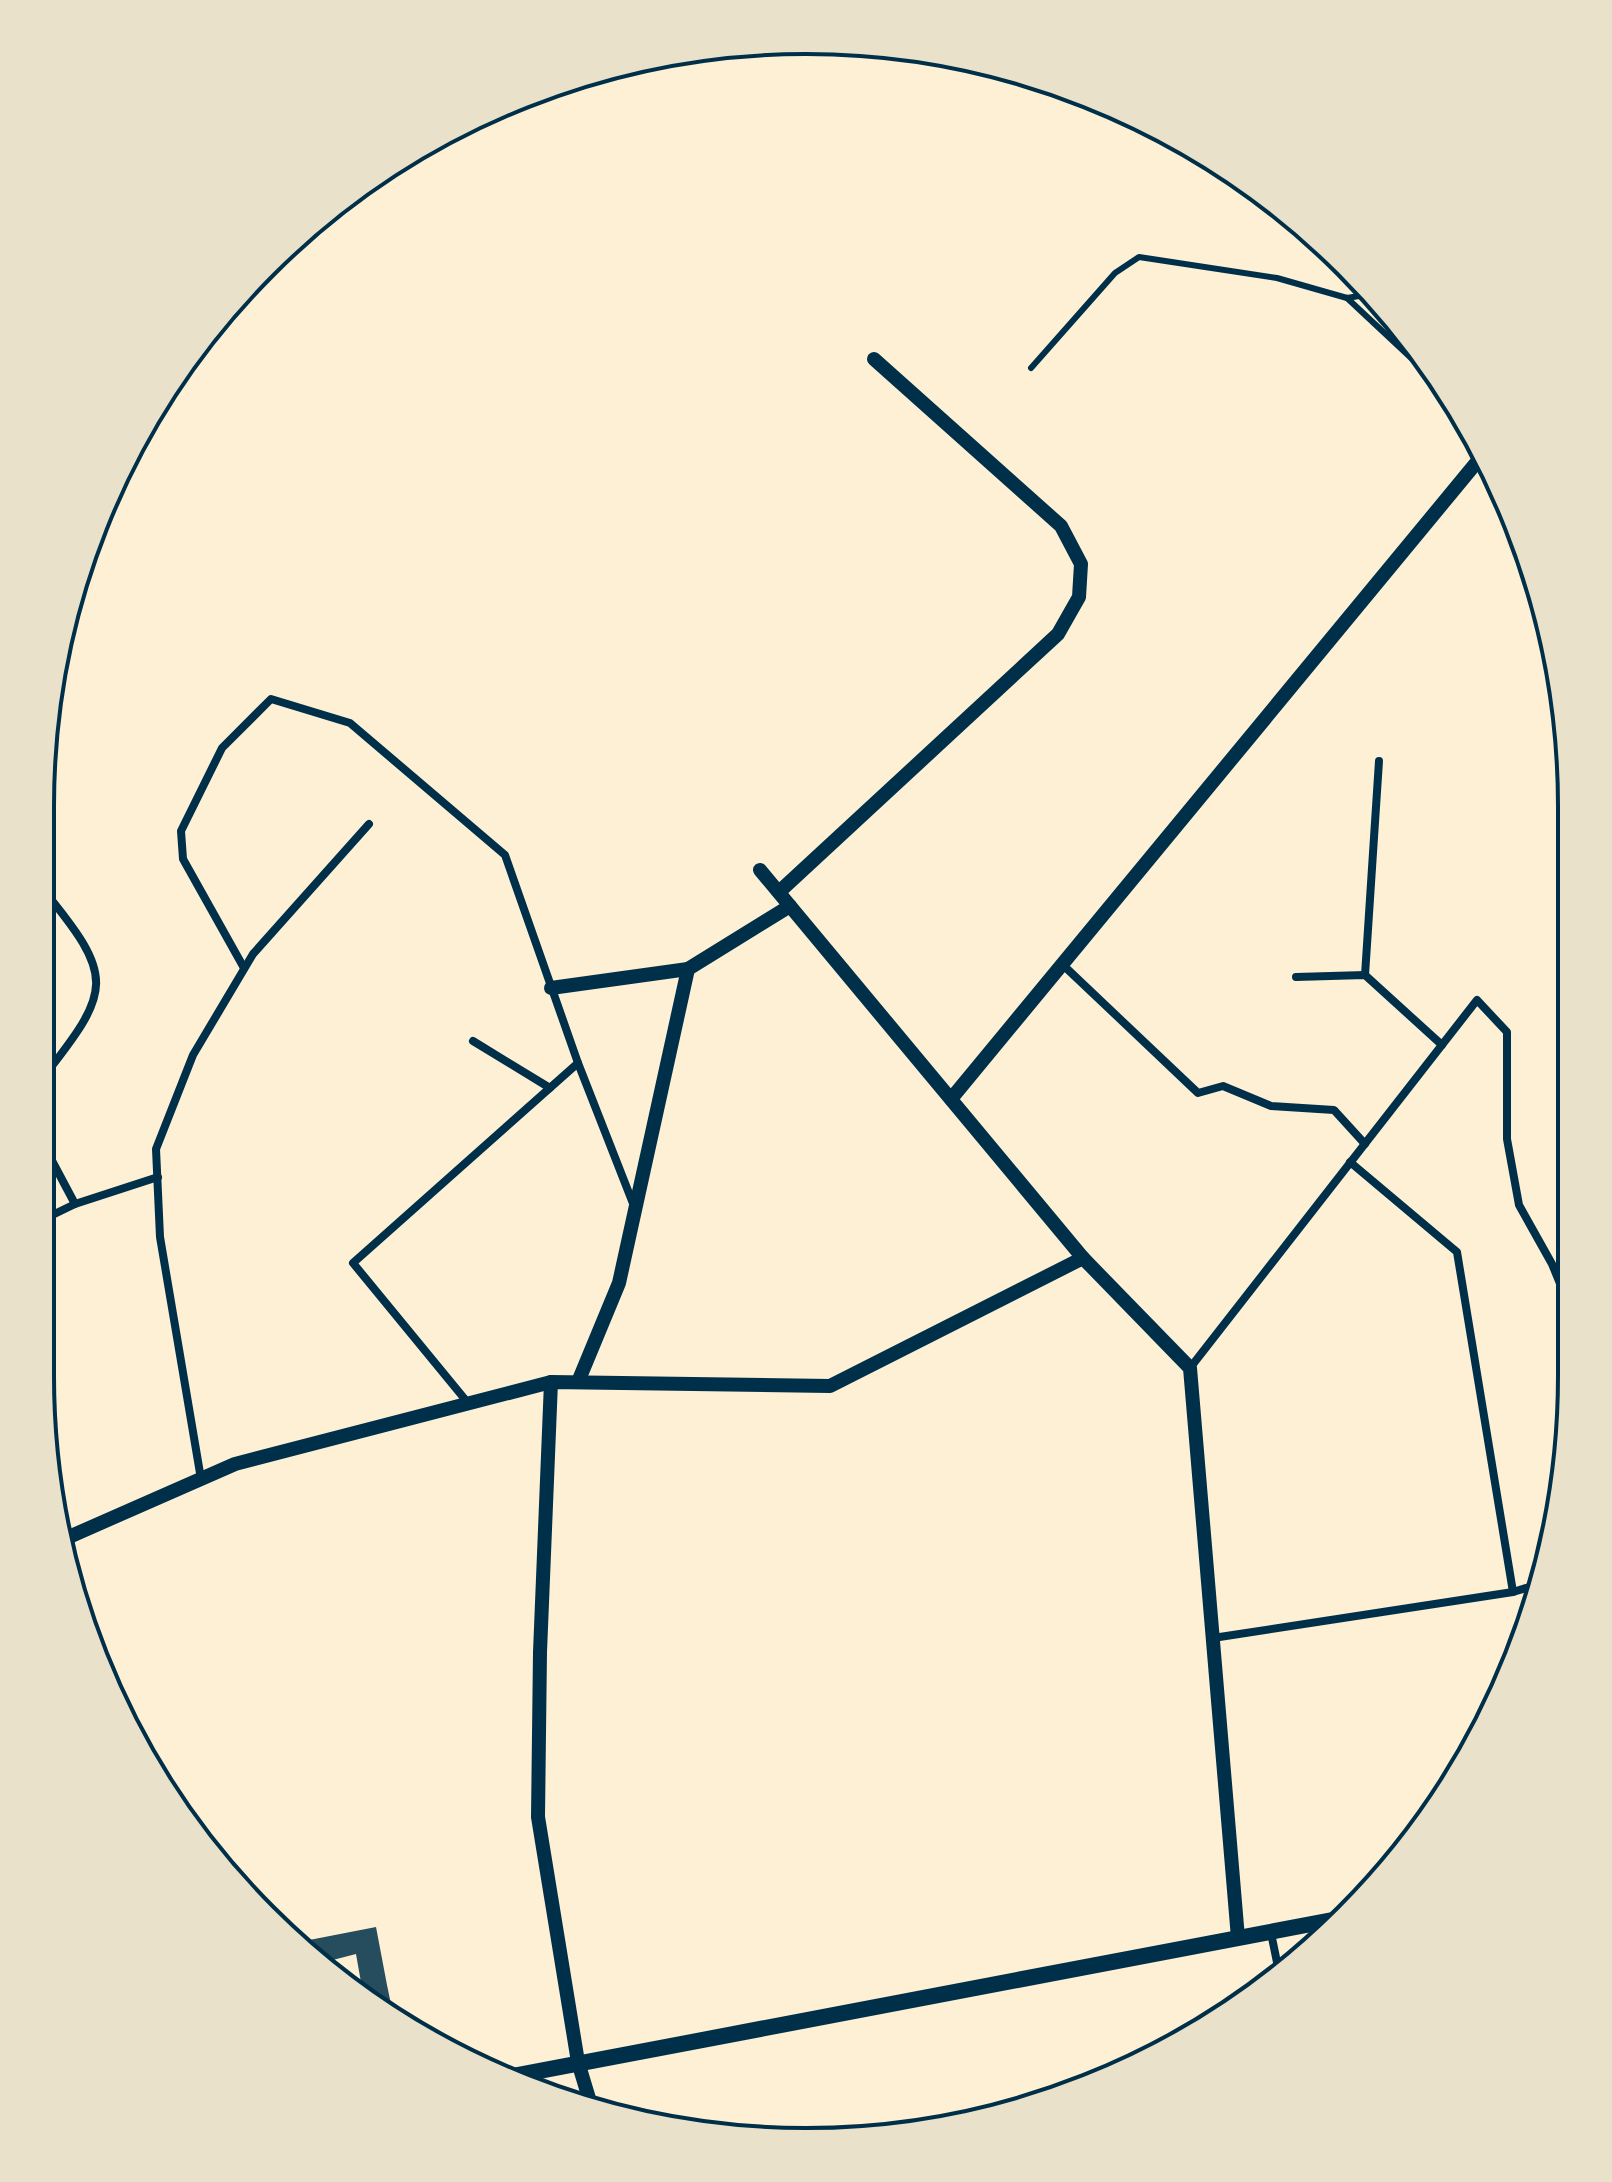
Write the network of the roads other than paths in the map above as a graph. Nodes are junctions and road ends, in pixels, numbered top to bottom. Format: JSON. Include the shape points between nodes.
{"nodes":[{"id":1,"x":1358,"y":296,"type":"edge"},
{"id":2,"x":1347,"y":298,"type":"junction"},
{"id":3,"x":1408,"y":355,"type":"edge"},
{"id":4,"x":874,"y":359,"type":"dead end"},
{"id":5,"x":1031,"y":368,"type":"dead end"},
{"id":6,"x":1475,"y":464,"type":"edge"},
{"id":7,"x":1379,"y":761,"type":"dead end"},
{"id":8,"x":369,"y":824,"type":"dead end"},
{"id":9,"x":760,"y":870,"type":"dead end"},
{"id":10,"x":779,"y":892,"type":"junction"},
{"id":11,"x":54,"y":903,"type":"edge"},
{"id":12,"x":790,"y":906,"type":"junction"},
{"id":13,"x":1063,"y":965,"type":"junction"},
{"id":14,"x":244,"y":968,"type":"junction"},
{"id":15,"x":688,"y":969,"type":"junction"},
{"id":16,"x":1365,"y":975,"type":"junction"},
{"id":17,"x":1296,"y":977,"type":"dead end"},
{"id":18,"x":551,"y":988,"type":"junction"},
{"id":19,"x":473,"y":1041,"type":"dead end"},
{"id":20,"x":1442,"y":1045,"type":"junction"},
{"id":21,"x":54,"y":1063,"type":"edge"},
{"id":22,"x":578,"y":1063,"type":"junction"},
{"id":23,"x":550,"y":1088,"type":"junction"},
{"id":24,"x":951,"y":1099,"type":"junction"},
{"id":25,"x":1365,"y":1144,"type":"junction"},
{"id":26,"x":1350,"y":1162,"type":"junction"},
{"id":27,"x":54,"y":1164,"type":"edge"},
{"id":28,"x":158,"y":1177,"type":"junction"},
{"id":29,"x":75,"y":1204,"type":"junction"},
{"id":30,"x":635,"y":1208,"type":"junction"},
{"id":31,"x":54,"y":1214,"type":"edge"},
{"id":32,"x":1083,"y":1258,"type":"junction"},
{"id":33,"x":1558,"y":1279,"type":"edge"},
{"id":34,"x":1190,"y":1368,"type":"junction"},
{"id":35,"x":551,"y":1382,"type":"junction"},
{"id":36,"x":578,"y":1382,"type":"junction"},
{"id":37,"x":468,"y":1403,"type":"junction"},
{"id":38,"x":201,"y":1479,"type":"junction"},
{"id":39,"x":71,"y":1536,"type":"edge"},
{"id":40,"x":1527,"y":1588,"type":"edge"},
{"id":41,"x":1513,"y":1592,"type":"junction"},
{"id":42,"x":1213,"y":1638,"type":"junction"},
{"id":43,"x":1322,"y":1922,"type":"edge"},
{"id":44,"x":1271,"y":1933,"type":"junction"},
{"id":45,"x":1238,"y":1938,"type":"junction"},
{"id":46,"x":1277,"y":1962,"type":"edge"},
{"id":47,"x":578,"y":2062,"type":"junction"},
{"id":48,"x":525,"y":2073,"type":"edge"},
{"id":49,"x":588,"y":2095,"type":"edge"}],
"edges":[{"from":1,"to":2,"type":"lane"},
{"from":2,"to":3,"type":"lane"},
{"from":2,"to":5,"type":"lane","via":[[1277,278],[1139,257],[1115,273]]},
{"from":4,"to":10,"type":"street","via":[[1061,526],[1081,564],[1079,597],[1058,634]]},
{"from":6,"to":13,"type":"street"},
{"from":7,"to":16,"type":"street"},
{"from":8,"to":14,"type":"street"},
{"from":9,"to":10,"type":"street"},
{"from":10,"to":12,"type":"street"},
{"from":11,"to":21,"type":"street","via":[[94,960],[96,993],[83,1026]]},
{"from":12,"to":15,"type":"street"},
{"from":12,"to":24,"type":"street"},
{"from":13,"to":24,"type":"street"},
{"from":13,"to":25,"type":"street","via":[[1198,1093],[1223,1086],[1271,1106],[1334,1110]]},
{"from":14,"to":18,"type":"street","via":[[183,859],[181,831],[222,748],[271,699],[350,723],[505,855]]},
{"from":14,"to":28,"type":"street","via":[[193,1055],[156,1149]]},
{"from":15,"to":18,"type":"street"},
{"from":15,"to":30,"type":"street"},
{"from":16,"to":17,"type":"street"},
{"from":16,"to":20,"type":"street"},
{"from":18,"to":22,"type":"street"},
{"from":19,"to":23,"type":"street"},
{"from":20,"to":25,"type":"street"},
{"from":20,"to":33,"type":"street","via":[[1477,1000],[1507,1032],[1507,1139],[1519,1205]]},
{"from":22,"to":23,"type":"street"},
{"from":22,"to":30,"type":"street"},
{"from":23,"to":37,"type":"street","via":[[353,1263]]},
{"from":24,"to":32,"type":"street"},
{"from":25,"to":26,"type":"street"},
{"from":26,"to":34,"type":"street"},
{"from":26,"to":41,"type":"street","via":[[1457,1252]]},
{"from":27,"to":29,"type":"street"},
{"from":28,"to":29,"type":"street"},
{"from":28,"to":38,"type":"street","via":[[160,1237]]},
{"from":29,"to":31,"type":"street"},
{"from":30,"to":36,"type":"street","via":[[619,1283]]},
{"from":32,"to":34,"type":"street"},
{"from":32,"to":36,"type":"street","via":[[830,1386]]},
{"from":34,"to":42,"type":"street"},
{"from":35,"to":36,"type":"street"},
{"from":35,"to":37,"type":"street"},
{"from":35,"to":47,"type":"street","via":[[538,1817]]},
{"from":37,"to":38,"type":"street","via":[[235,1464]]},
{"from":38,"to":39,"type":"street"},
{"from":40,"to":41,"type":"street"},
{"from":41,"to":42,"type":"street"},
{"from":42,"to":45,"type":"street"},
{"from":43,"to":44,"type":"main road"},
{"from":44,"to":45,"type":"main road"},
{"from":44,"to":46,"type":"street"},
{"from":45,"to":47,"type":"main road"},
{"from":47,"to":48,"type":"main road"},
{"from":47,"to":49,"type":"street"}]}
